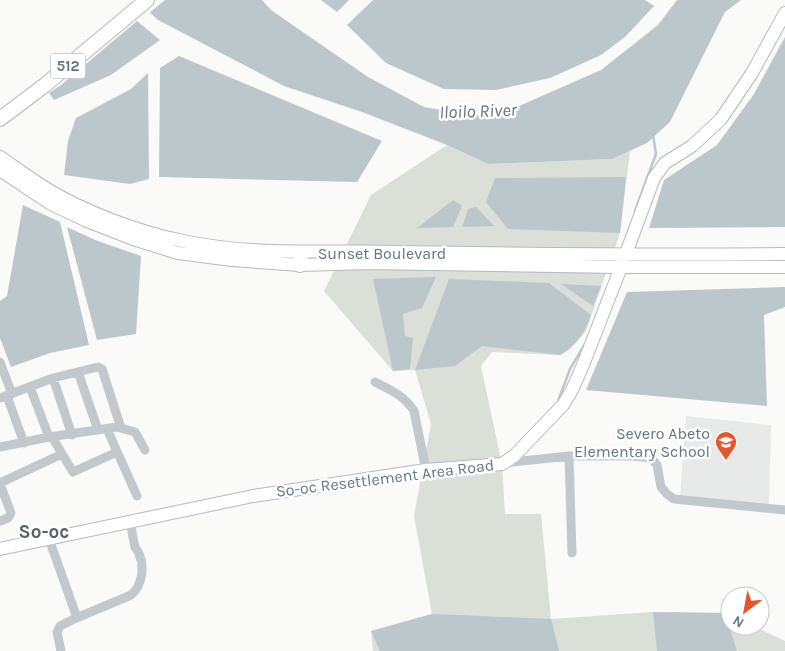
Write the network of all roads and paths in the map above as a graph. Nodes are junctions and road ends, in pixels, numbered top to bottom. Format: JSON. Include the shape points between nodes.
{"nodes":[{"id":1,"x":147,"y":0,"type":"edge"},
{"id":2,"x":785,"y":13,"type":"edge"},
{"id":3,"x":0,"y":119,"type":"edge"},
{"id":4,"x":0,"y":157,"type":"edge"},
{"id":5,"x":0,"y":170,"type":"edge"},
{"id":6,"x":785,"y":254,"type":"edge"},
{"id":7,"x":300,"y":259,"type":"junction"},
{"id":8,"x":623,"y":262,"type":"junction"},
{"id":9,"x":785,"y":267,"type":"edge"},
{"id":10,"x":0,"y":362,"type":"edge"},
{"id":11,"x":78,"y":372,"type":"junction"},
{"id":12,"x":53,"y":378,"type":"junction"},
{"id":13,"x":375,"y":382,"type":"dead end"},
{"id":14,"x":30,"y":387,"type":"junction"},
{"id":15,"x":6,"y":396,"type":"edge"},
{"id":16,"x":117,"y":428,"type":"junction"},
{"id":17,"x":103,"y":430,"type":"junction"},
{"id":18,"x":72,"y":435,"type":"junction"},
{"id":19,"x":51,"y":437,"type":"junction"},
{"id":20,"x":24,"y":443,"type":"junction"},
{"id":21,"x":0,"y":447,"type":"edge"},
{"id":22,"x":145,"y":450,"type":"dead end"},
{"id":23,"x":117,"y":452,"type":"junction"},
{"id":24,"x":62,"y":454,"type":"junction"},
{"id":25,"x":569,"y":456,"type":"junction"},
{"id":26,"x":502,"y":464,"type":"junction"},
{"id":27,"x":426,"y":470,"type":"junction"},
{"id":28,"x":0,"y":484,"type":"edge"},
{"id":29,"x":137,"y":496,"type":"dead end"},
{"id":30,"x":785,"y":510,"type":"edge"},
{"id":31,"x":0,"y":521,"type":"edge"},
{"id":32,"x":130,"y":522,"type":"junction"},
{"id":33,"x":49,"y":539,"type":"junction"},
{"id":34,"x":0,"y":548,"type":"edge"},
{"id":35,"x":572,"y":553,"type":"dead end"},
{"id":36,"x":74,"y":619,"type":"junction"},
{"id":37,"x":61,"y":651,"type":"edge"}],
"edges":[{"from":1,"to":3,"type":"main road","number":"512"},
{"from":2,"to":8,"type":"main road","name":"So-oc Resettlement Area Road","via":[[752,73],[721,119],[692,146],[665,163],[654,178]]},
{"from":4,"to":7,"type":"main road","name":"Sunset Boulevard","via":[[48,190],[140,229],[191,242]]},
{"from":5,"to":7,"type":"main road","name":"Sunset Boulevard","via":[[51,204],[87,221],[178,253],[232,260]]},
{"from":6,"to":8,"type":"main road","name":"Sunset Boulevard"},
{"from":7,"to":8,"type":"main road","name":"Sunset Boulevard","via":[[370,263]]},
{"from":8,"to":9,"type":"main road","name":"Sunset Boulevard"},
{"from":8,"to":26,"type":"main road","name":"So-oc Resettlement Area Road","via":[[583,365],[563,405],[514,456]]},
{"from":10,"to":15,"type":"street"},
{"from":11,"to":12,"type":"street"},
{"from":11,"to":16,"type":"street","via":[[102,369],[119,418]]},
{"from":11,"to":17,"type":"street"},
{"from":12,"to":14,"type":"street"},
{"from":12,"to":18,"type":"street"},
{"from":13,"to":27,"type":"street","via":[[393,391],[414,411]]},
{"from":14,"to":15,"type":"street"},
{"from":14,"to":19,"type":"street"},
{"from":15,"to":20,"type":"street"},
{"from":16,"to":17,"type":"street"},
{"from":16,"to":22,"type":"street","via":[[135,432]]},
{"from":17,"to":18,"type":"street"},
{"from":17,"to":23,"type":"street"},
{"from":18,"to":19,"type":"street"},
{"from":19,"to":20,"type":"street"},
{"from":19,"to":24,"type":"street"},
{"from":20,"to":21,"type":"street"},
{"from":23,"to":24,"type":"street","via":[[75,472]]},
{"from":23,"to":29,"type":"street"},
{"from":24,"to":28,"type":"street"},
{"from":25,"to":26,"type":"street"},
{"from":25,"to":30,"type":"street","via":[[651,458],[657,465],[661,487],[674,499]]},
{"from":25,"to":35,"type":"street"},
{"from":26,"to":27,"type":"main road","name":"So-oc Resettlement Area Road"},
{"from":27,"to":32,"type":"main road","name":"So-oc Resettlement Area Road","via":[[253,496]]},
{"from":28,"to":31,"type":"street","via":[[11,513]]},
{"from":32,"to":33,"type":"main road","name":"So-oc Resettlement Area Road"},
{"from":32,"to":36,"type":"street","via":[[142,570],[136,592]]},
{"from":33,"to":34,"type":"main road","name":"So-oc Resettlement Area Road"},
{"from":33,"to":36,"type":"street","via":[[76,615]]},
{"from":36,"to":37,"type":"street","via":[[60,626],[56,632]]}]}
